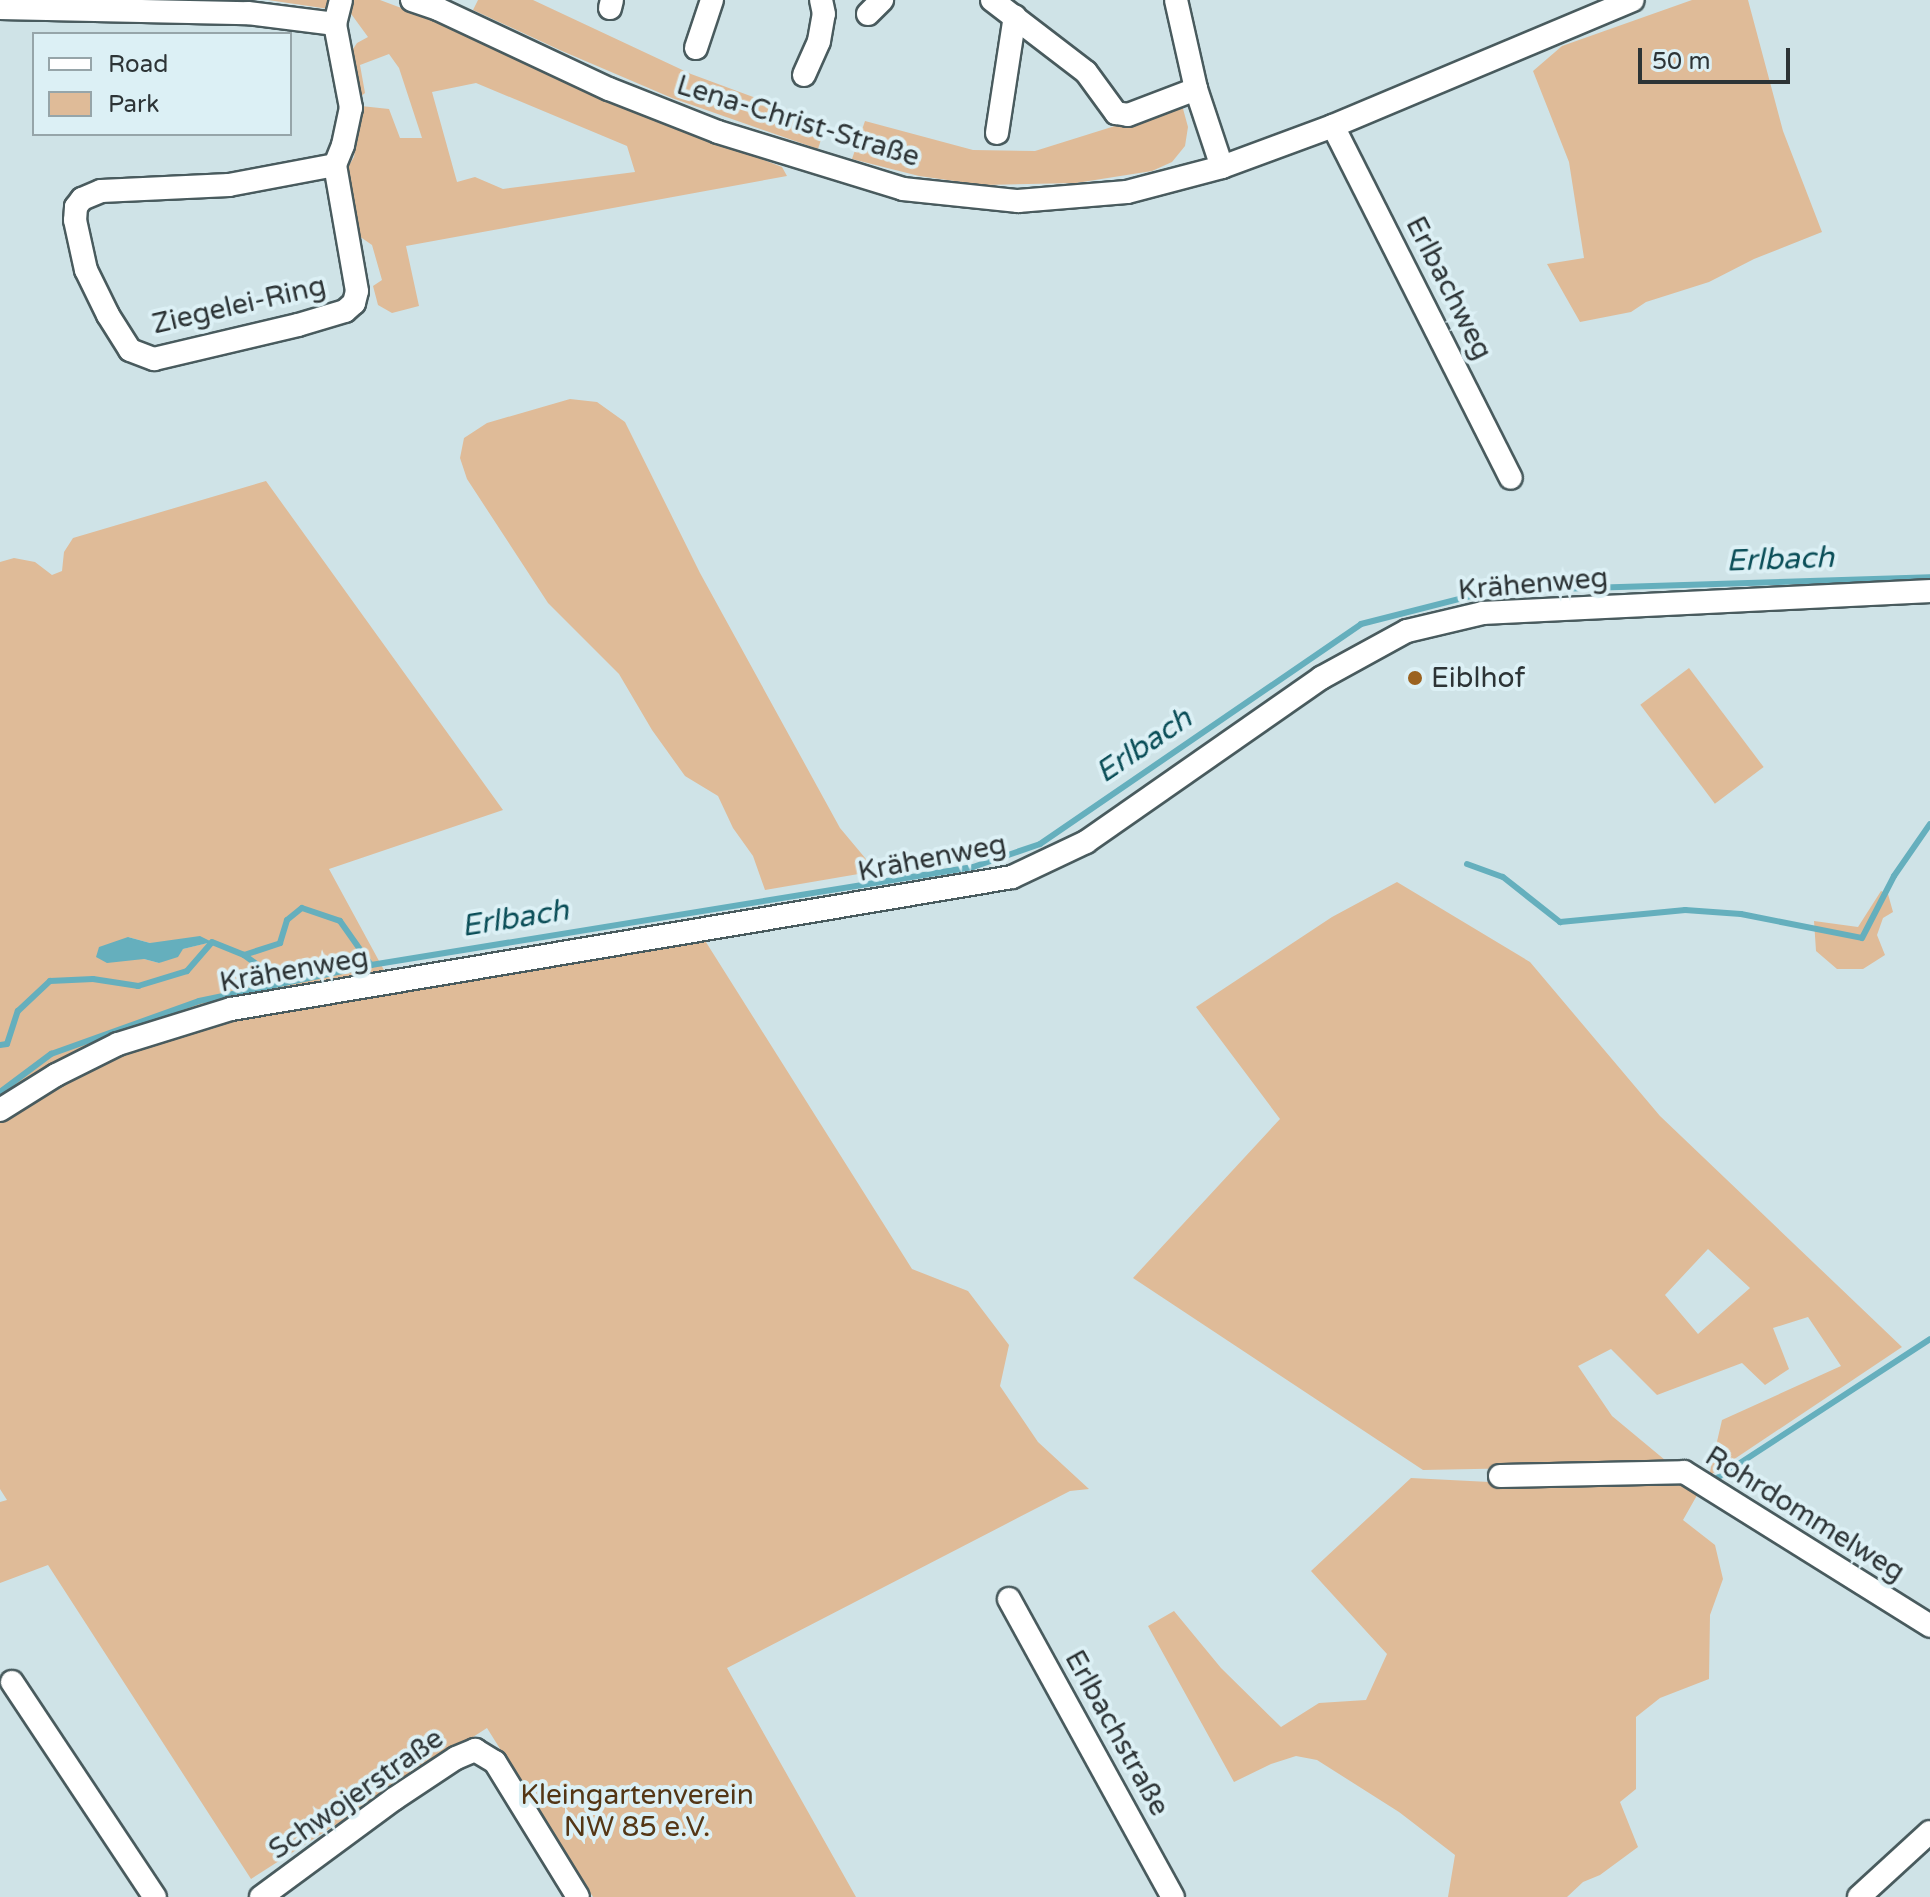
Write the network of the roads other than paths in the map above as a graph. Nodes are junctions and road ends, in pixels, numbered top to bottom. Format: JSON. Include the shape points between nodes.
{"nodes":[{"id":1,"x":341,"y":0,"type":"edge"},
{"id":2,"x":412,"y":0,"type":"edge"},
{"id":3,"x":712,"y":0,"type":"edge"},
{"id":4,"x":821,"y":0,"type":"edge"},
{"id":5,"x":992,"y":0,"type":"edge"},
{"id":6,"x":1176,"y":0,"type":"edge"},
{"id":7,"x":1633,"y":0,"type":"edge"},
{"id":8,"x":0,"y":8,"type":"edge"},
{"id":9,"x":1015,"y":16,"type":"junction"},
{"id":10,"x":335,"y":24,"type":"junction"},
{"id":11,"x":696,"y":48,"type":"dead end"},
{"id":12,"x":804,"y":75,"type":"dead end"},
{"id":13,"x":1196,"y":89,"type":"junction"},
{"id":14,"x":1333,"y":126,"type":"junction"},
{"id":15,"x":997,"y":133,"type":"dead end"},
{"id":16,"x":335,"y":165,"type":"junction"},
{"id":17,"x":1222,"y":167,"type":"junction"},
{"id":18,"x":1511,"y":478,"type":"dead end"},
{"id":19,"x":1930,"y":591,"type":"edge"},
{"id":20,"x":0,"y":1110,"type":"edge"},
{"id":21,"x":1500,"y":1476,"type":"dead end"},
{"id":22,"x":1009,"y":1599,"type":"dead end"},
{"id":23,"x":1930,"y":1626,"type":"edge"},
{"id":24,"x":12,"y":1682,"type":"dead end"},
{"id":25,"x":1930,"y":1832,"type":"edge"},
{"id":26,"x":155,"y":1897,"type":"edge"},
{"id":27,"x":261,"y":1897,"type":"edge"},
{"id":28,"x":578,"y":1897,"type":"edge"},
{"id":29,"x":1173,"y":1897,"type":"edge"},
{"id":30,"x":1859,"y":1897,"type":"edge"}],
"edges":[{"from":1,"to":10,"type":"street","name":"Ziegelei-Ring"},
{"from":2,"to":17,"type":"street","name":"Lena-Christ-Straße","via":[[718,132],[903,189],[1018,201],[1127,192]]},
{"from":3,"to":11,"type":"street","name":"Lena-Christ-Straße"},
{"from":4,"to":12,"type":"street","name":"Lena-Christ-Straße","via":[[819,41]]},
{"from":5,"to":9,"type":"street"},
{"from":6,"to":13,"type":"street"},
{"from":7,"to":14,"type":"street","name":"Lena-Christ-Straße"},
{"from":8,"to":10,"type":"street","via":[[248,13]]},
{"from":9,"to":13,"type":"street","via":[[1086,72],[1116,113],[1128,115]]},
{"from":9,"to":15,"type":"street"},
{"from":10,"to":16,"type":"street","name":"Ziegelei-Ring","via":[[351,108]]},
{"from":13,"to":17,"type":"street"},
{"from":14,"to":17,"type":"street","name":"Lena-Christ-Straße"},
{"from":14,"to":18,"type":"street","name":"Erlbachweg"},
{"from":16,"to":16,"type":"street","name":"Ziegelei-Ring","via":[[229,185],[101,191],[82,199],[75,220],[86,270],[130,350],[154,359],[345,311],[354,303],[357,291]]},
{"from":19,"to":20,"type":"street","name":"Krähenweg","via":[[1483,613],[1407,631],[1321,678],[1086,842],[1012,877],[231,1009],[118,1044]]},
{"from":21,"to":23,"type":"street","name":"Rohrdommelweg","via":[[1684,1472]]},
{"from":22,"to":29,"type":"street","name":"Erlbachstraße"},
{"from":24,"to":26,"type":"street"},
{"from":25,"to":30,"type":"street"},
{"from":27,"to":28,"type":"street","name":"Schwojerstraße","via":[[456,1758],[475,1750],[488,1756]]}]}
